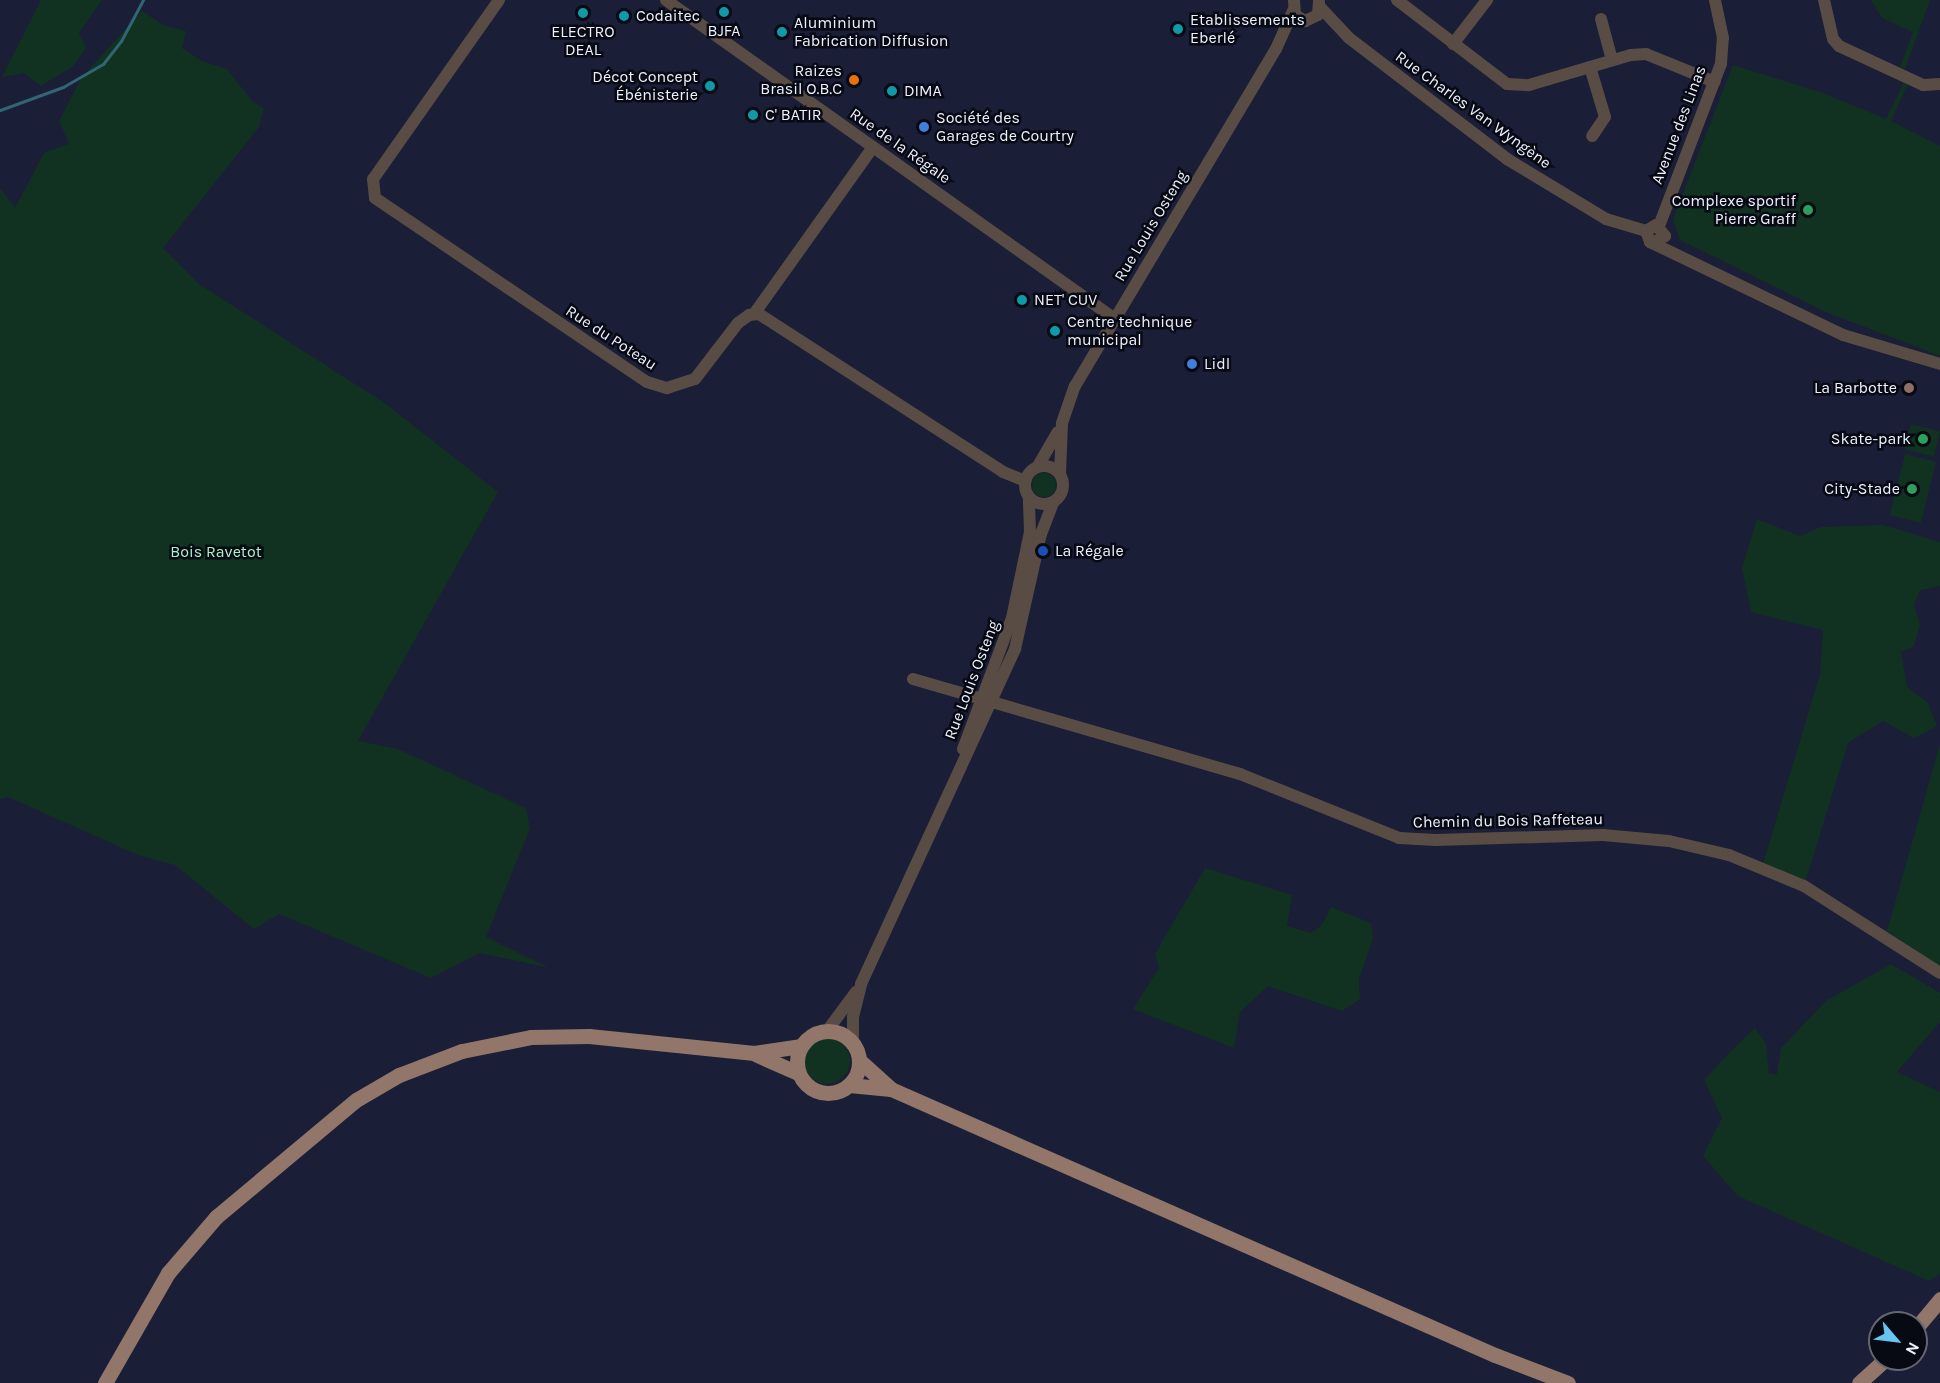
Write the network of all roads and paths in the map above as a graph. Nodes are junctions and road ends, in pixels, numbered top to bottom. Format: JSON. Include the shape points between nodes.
{"nodes":[{"id":1,"x":499,"y":0,"type":"edge"},
{"id":2,"x":666,"y":0,"type":"edge"},
{"id":3,"x":1397,"y":0,"type":"edge"},
{"id":4,"x":1487,"y":0,"type":"edge"},
{"id":5,"x":1715,"y":0,"type":"edge"},
{"id":6,"x":1824,"y":0,"type":"edge"},
{"id":7,"x":1292,"y":4,"type":"edge"},
{"id":8,"x":1319,"y":4,"type":"edge"},
{"id":9,"x":1600,"y":19,"type":"dead end"},
{"id":10,"x":1308,"y":20,"type":"junction"},
{"id":11,"x":1349,"y":38,"type":"junction"},
{"id":12,"x":1453,"y":44,"type":"junction"},
{"id":13,"x":1276,"y":49,"type":"junction"},
{"id":14,"x":1612,"y":60,"type":"junction"},
{"id":15,"x":1590,"y":67,"type":"junction"},
{"id":16,"x":1715,"y":82,"type":"junction"},
{"id":17,"x":1940,"y":84,"type":"edge"},
{"id":18,"x":1592,"y":136,"type":"dead end"},
{"id":19,"x":873,"y":147,"type":"junction"},
{"id":20,"x":1662,"y":229,"type":"junction"},
{"id":21,"x":1646,"y":231,"type":"junction"},
{"id":22,"x":1653,"y":243,"type":"junction"},
{"id":23,"x":1681,"y":256,"type":"junction"},
{"id":24,"x":754,"y":314,"type":"junction"},
{"id":25,"x":1115,"y":319,"type":"junction"},
{"id":26,"x":1940,"y":364,"type":"edge"},
{"id":27,"x":1062,"y":423,"type":"junction"},
{"id":28,"x":1038,"y":466,"type":"junction"},
{"id":29,"x":1060,"y":473,"type":"junction"},
{"id":30,"x":1025,"y":481,"type":"junction"},
{"id":31,"x":1029,"y":497,"type":"junction"},
{"id":32,"x":1053,"y":502,"type":"junction"},
{"id":33,"x":913,"y":679,"type":"dead end"},
{"id":34,"x":988,"y":700,"type":"junction"},
{"id":35,"x":1940,"y":973,"type":"edge"},
{"id":36,"x":861,"y":984,"type":"junction"},
{"id":37,"x":827,"y":1031,"type":"junction"},
{"id":38,"x":853,"y":1043,"type":"junction"},
{"id":39,"x":801,"y":1046,"type":"junction"},
{"id":40,"x":754,"y":1053,"type":"junction"},
{"id":41,"x":859,"y":1060,"type":"junction"},
{"id":42,"x":798,"y":1073,"type":"junction"},
{"id":43,"x":849,"y":1085,"type":"junction"},
{"id":44,"x":891,"y":1089,"type":"junction"},
{"id":45,"x":1940,"y":1299,"type":"edge"},
{"id":46,"x":1928,"y":1314,"type":"edge"},
{"id":47,"x":1872,"y":1371,"type":"edge"},
{"id":48,"x":105,"y":1383,"type":"edge"},
{"id":49,"x":1569,"y":1383,"type":"edge"},
{"id":50,"x":1859,"y":1383,"type":"edge"}],
"edges":[{"from":1,"to":24,"type":"street","name":"Rue du Poteau","via":[[373,178],[375,198],[498,279],[516,297],[657,386],[677,387],[695,380],[738,323]]},
{"from":2,"to":19,"type":"street","name":"Rue de la Régale"},
{"from":3,"to":12,"type":"street"},
{"from":4,"to":12,"type":"street"},
{"from":5,"to":16,"type":"street","name":"Avenue des Linas","via":[[1723,38]]},
{"from":6,"to":17,"type":"street","via":[[1833,39],[1839,46],[1923,85]]},
{"from":7,"to":10,"type":"street","name":"Rue Charles Van Wyngène"},
{"from":7,"to":13,"type":"street","name":"Rue Louis Osteng"},
{"from":8,"to":10,"type":"street","name":"Rue Louis Osteng"},
{"from":8,"to":11,"type":"street","name":"Rue Charles Van Wyngène"},
{"from":9,"to":14,"type":"street"},
{"from":10,"to":11,"type":"street","name":"Rue Charles Van Wyngène"},
{"from":10,"to":13,"type":"street","name":"Rue Louis Osteng"},
{"from":11,"to":21,"type":"street","name":"Rue Charles Van Wyngène","via":[[1527,172],[1606,219]]},
{"from":12,"to":15,"type":"street","via":[[1500,81],[1515,86]]},
{"from":13,"to":25,"type":"street","name":"Rue Louis Osteng"},
{"from":14,"to":15,"type":"street"},
{"from":14,"to":16,"type":"street","via":[[1646,54]]},
{"from":15,"to":18,"type":"street","via":[[1605,117]]},
{"from":16,"to":20,"type":"street","name":"Avenue des Linas"},
{"from":19,"to":24,"type":"street"},
{"from":19,"to":25,"type":"street","name":"Rue de la Régale"},
{"from":20,"to":21,"type":"street","via":[[1653,225]]},
{"from":20,"to":22,"type":"street","via":[[1662,241]]},
{"from":20,"to":23,"type":"street"},
{"from":21,"to":22,"type":"street"},
{"from":22,"to":23,"type":"street"},
{"from":23,"to":26,"type":"street","via":[[1844,335]]},
{"from":24,"to":30,"type":"street","via":[[768,318],[1003,472]]},
{"from":25,"to":27,"type":"street","name":"Rue Louis Osteng","via":[[1075,386]]},
{"from":27,"to":28,"type":"street","name":"Rue Louis Osteng"},
{"from":27,"to":29,"type":"street","name":"Rue Louis Osteng"},
{"from":28,"to":29,"type":"street","via":[[1050,466]]},
{"from":28,"to":30,"type":"street"},
{"from":29,"to":32,"type":"street","via":[[1064,489]]},
{"from":30,"to":31,"type":"street"},
{"from":31,"to":32,"type":"street","via":[[1041,504]]},
{"from":31,"to":34,"type":"street","name":"Rue Louis Osteng","via":[[1030,532],[1017,598]]},
{"from":32,"to":34,"type":"street","name":"Rue Louis Osteng","via":[[1041,534],[1022,626]]},
{"from":33,"to":34,"type":"street","name":"Chemin du Bois Raffeteau"},
{"from":34,"to":35,"type":"street","name":"Chemin du Bois Raffeteau","via":[[1240,774],[1301,795],[1399,838],[1603,835],[1669,841],[1730,855],[1804,886]]},
{"from":34,"to":36,"type":"street","name":"Rue Louis Osteng"},
{"from":36,"to":37,"type":"street","name":"Rue Louis Osteng"},
{"from":36,"to":38,"type":"street","name":"Rue Louis Osteng","via":[[853,1017]]},
{"from":37,"to":38,"type":"main road","via":[[841,1034]]},
{"from":37,"to":39,"type":"main road","via":[[812,1035]]},
{"from":38,"to":41,"type":"main road"},
{"from":39,"to":40,"type":"main road"},
{"from":39,"to":42,"type":"main road"},
{"from":40,"to":42,"type":"main road"},
{"from":40,"to":48,"type":"main road","via":[[589,1036],[531,1037],[462,1051],[399,1075],[356,1100],[216,1217],[168,1273]]},
{"from":41,"to":43,"type":"main road","via":[[857,1074]]},
{"from":41,"to":44,"type":"main road"},
{"from":42,"to":43,"type":"main road","via":[[807,1086],[818,1092],[831,1094]]},
{"from":43,"to":44,"type":"main road"},
{"from":44,"to":49,"type":"main road","via":[[1495,1355]]},
{"from":45,"to":46,"type":"main road"},
{"from":47,"to":50,"type":"main road"}]}
